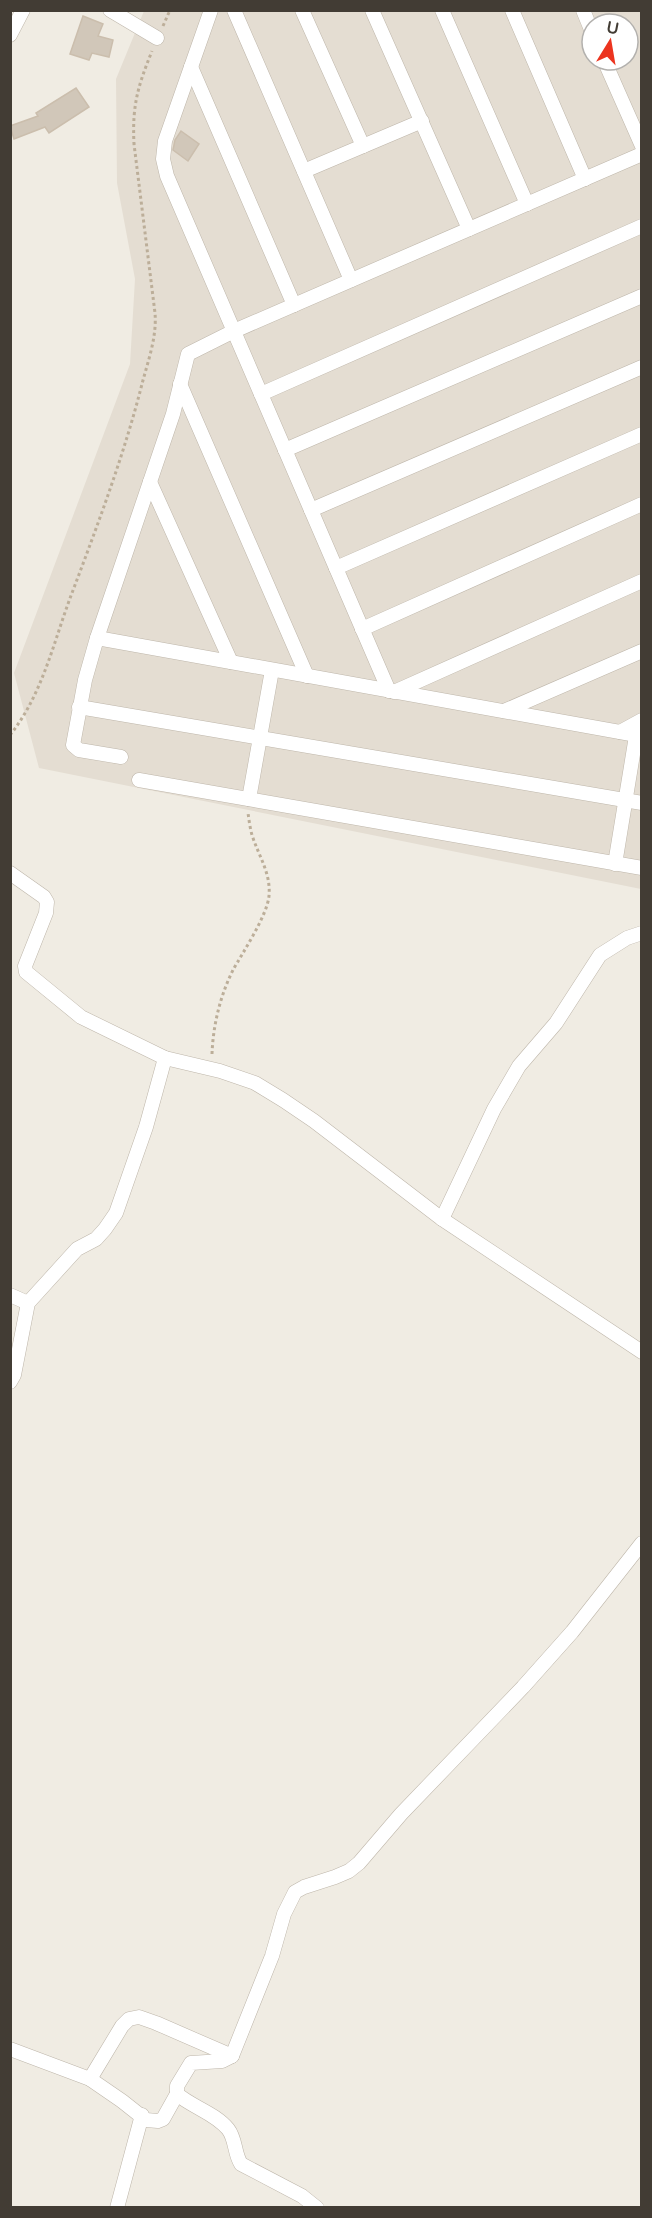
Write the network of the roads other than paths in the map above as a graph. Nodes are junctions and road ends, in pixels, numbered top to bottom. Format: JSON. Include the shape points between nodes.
{"nodes":[{"id":1,"x":23,"y":10,"type":"edge"},
{"id":2,"x":110,"y":10,"type":"edge"},
{"id":3,"x":211,"y":10,"type":"edge"},
{"id":4,"x":234,"y":10,"type":"edge"},
{"id":5,"x":303,"y":10,"type":"edge"},
{"id":6,"x":372,"y":10,"type":"edge"},
{"id":7,"x":442,"y":10,"type":"edge"},
{"id":8,"x":512,"y":10,"type":"edge"},
{"id":9,"x":10,"y":35,"type":"edge"},
{"id":10,"x":158,"y":38,"type":"road end"},
{"id":11,"x":191,"y":68,"type":"junction"},
{"id":12,"x":609,"y":72,"type":"edge"},
{"id":13,"x":422,"y":121,"type":"junction"},
{"id":14,"x":363,"y":146,"type":"junction"},
{"id":15,"x":642,"y":146,"type":"edge"},
{"id":16,"x":642,"y":154,"type":"edge"},
{"id":17,"x":304,"y":171,"type":"junction"},
{"id":18,"x":585,"y":178,"type":"junction"},
{"id":19,"x":527,"y":204,"type":"junction"},
{"id":20,"x":642,"y":226,"type":"edge"},
{"id":21,"x":470,"y":229,"type":"junction"},
{"id":22,"x":351,"y":280,"type":"junction"},
{"id":23,"x":642,"y":296,"type":"edge"},
{"id":24,"x":294,"y":305,"type":"junction"},
{"id":25,"x":234,"y":331,"type":"junction"},
{"id":26,"x":642,"y":367,"type":"edge"},
{"id":27,"x":180,"y":384,"type":"junction"},
{"id":28,"x":261,"y":394,"type":"junction"},
{"id":29,"x":642,"y":434,"type":"edge"},
{"id":30,"x":285,"y":450,"type":"junction"},
{"id":31,"x":150,"y":482,"type":"junction"},
{"id":32,"x":642,"y":504,"type":"edge"},
{"id":33,"x":311,"y":510,"type":"junction"},
{"id":34,"x":336,"y":568,"type":"junction"},
{"id":35,"x":642,"y":581,"type":"edge"},
{"id":36,"x":362,"y":629,"type":"junction"},
{"id":37,"x":97,"y":638,"type":"junction"},
{"id":38,"x":642,"y":651,"type":"edge"},
{"id":39,"x":231,"y":662,"type":"junction"},
{"id":40,"x":272,"y":670,"type":"junction"},
{"id":41,"x":307,"y":676,"type":"junction"},
{"id":42,"x":391,"y":691,"type":"junction"},
{"id":43,"x":79,"y":708,"type":"junction"},
{"id":44,"x":504,"y":711,"type":"junction"},
{"id":45,"x":642,"y":720,"type":"edge"},
{"id":46,"x":621,"y":732,"type":"junction"},
{"id":47,"x":639,"y":736,"type":"edge"},
{"id":48,"x":260,"y":738,"type":"junction"},
{"id":49,"x":121,"y":757,"type":"dead end"},
{"id":50,"x":139,"y":780,"type":"dead end"},
{"id":51,"x":249,"y":799,"type":"junction"},
{"id":52,"x":626,"y":800,"type":"junction"},
{"id":53,"x":642,"y":803,"type":"edge"},
{"id":54,"x":615,"y":864,"type":"junction"},
{"id":55,"x":642,"y":868,"type":"edge"},
{"id":56,"x":10,"y":873,"type":"edge"},
{"id":57,"x":642,"y":933,"type":"edge"},
{"id":58,"x":165,"y":1058,"type":"junction"},
{"id":59,"x":442,"y":1219,"type":"junction"},
{"id":60,"x":16,"y":1301,"type":"edge"},
{"id":61,"x":642,"y":1352,"type":"edge"},
{"id":62,"x":10,"y":1382,"type":"edge"},
{"id":63,"x":642,"y":1543,"type":"edge"},
{"id":64,"x":10,"y":2049,"type":"edge"},
{"id":65,"x":232,"y":2056,"type":"junction"},
{"id":66,"x":90,"y":2079,"type":"junction"},
{"id":67,"x":177,"y":2094,"type":"junction"},
{"id":68,"x":142,"y":2115,"type":"junction"},
{"id":69,"x":117,"y":2208,"type":"edge"},
{"id":70,"x":317,"y":2208,"type":"edge"}],
"edges":[{"from":1,"to":9,"type":"street"},
{"from":2,"to":10,"type":"street"},
{"from":3,"to":11,"type":"street"},
{"from":4,"to":17,"type":"street"},
{"from":5,"to":14,"type":"street"},
{"from":6,"to":13,"type":"street"},
{"from":7,"to":19,"type":"street"},
{"from":8,"to":18,"type":"street"},
{"from":11,"to":24,"type":"street"},
{"from":11,"to":25,"type":"street","via":[[165,141],[163,159]]},
{"from":12,"to":15,"type":"street"},
{"from":13,"to":14,"type":"street"},
{"from":13,"to":21,"type":"street"},
{"from":14,"to":17,"type":"street"},
{"from":16,"to":18,"type":"street"},
{"from":17,"to":22,"type":"street"},
{"from":18,"to":19,"type":"street"},
{"from":19,"to":21,"type":"street"},
{"from":20,"to":28,"type":"street"},
{"from":21,"to":22,"type":"street"},
{"from":22,"to":24,"type":"street"},
{"from":23,"to":30,"type":"street"},
{"from":24,"to":25,"type":"street"},
{"from":25,"to":27,"type":"street","via":[[188,354]]},
{"from":25,"to":28,"type":"street"},
{"from":26,"to":33,"type":"street"},
{"from":27,"to":31,"type":"street"},
{"from":27,"to":41,"type":"street"},
{"from":28,"to":30,"type":"street"},
{"from":29,"to":34,"type":"street"},
{"from":30,"to":33,"type":"street"},
{"from":31,"to":37,"type":"street"},
{"from":31,"to":39,"type":"street"},
{"from":32,"to":36,"type":"street"},
{"from":33,"to":34,"type":"street"},
{"from":34,"to":36,"type":"street"},
{"from":35,"to":42,"type":"street"},
{"from":36,"to":42,"type":"street"},
{"from":37,"to":39,"type":"street"},
{"from":37,"to":43,"type":"street"},
{"from":38,"to":44,"type":"street"},
{"from":39,"to":40,"type":"street"},
{"from":40,"to":41,"type":"street"},
{"from":40,"to":48,"type":"street"},
{"from":41,"to":42,"type":"street"},
{"from":42,"to":44,"type":"street"},
{"from":43,"to":48,"type":"street"},
{"from":43,"to":49,"type":"street","via":[[75,749]]},
{"from":44,"to":46,"type":"street"},
{"from":45,"to":46,"type":"street"},
{"from":46,"to":47,"type":"street"},
{"from":47,"to":52,"type":"street"},
{"from":48,"to":51,"type":"street"},
{"from":48,"to":52,"type":"street"},
{"from":50,"to":51,"type":"street"},
{"from":51,"to":54,"type":"street"},
{"from":52,"to":53,"type":"street"},
{"from":52,"to":54,"type":"street"},
{"from":54,"to":55,"type":"street"},
{"from":56,"to":58,"type":"street","via":[[47,902],[25,966],[28,976],[81,1017]]},
{"from":57,"to":59,"type":"street","via":[[600,955],[556,1023],[519,1066],[505,1087]]},
{"from":58,"to":59,"type":"street","via":[[255,1083],[314,1121]]},
{"from":58,"to":60,"type":"street","via":[[116,1213],[96,1239]]},
{"from":59,"to":61,"type":"street"},
{"from":60,"to":62,"type":"street","via":[[14,1375]]},
{"from":63,"to":65,"type":"street","via":[[537,1672],[359,1863],[335,1878],[295,1892]]},
{"from":64,"to":66,"type":"street"},
{"from":65,"to":66,"type":"street","via":[[139,2017],[122,2026]]},
{"from":65,"to":67,"type":"street","via":[[222,2061],[191,2063],[177,2086]]},
{"from":66,"to":68,"type":"street"},
{"from":67,"to":68,"type":"street","via":[[163,2119],[146,2120]]},
{"from":67,"to":70,"type":"street","via":[[229,2130],[241,2164]]},
{"from":68,"to":69,"type":"street"}]}
